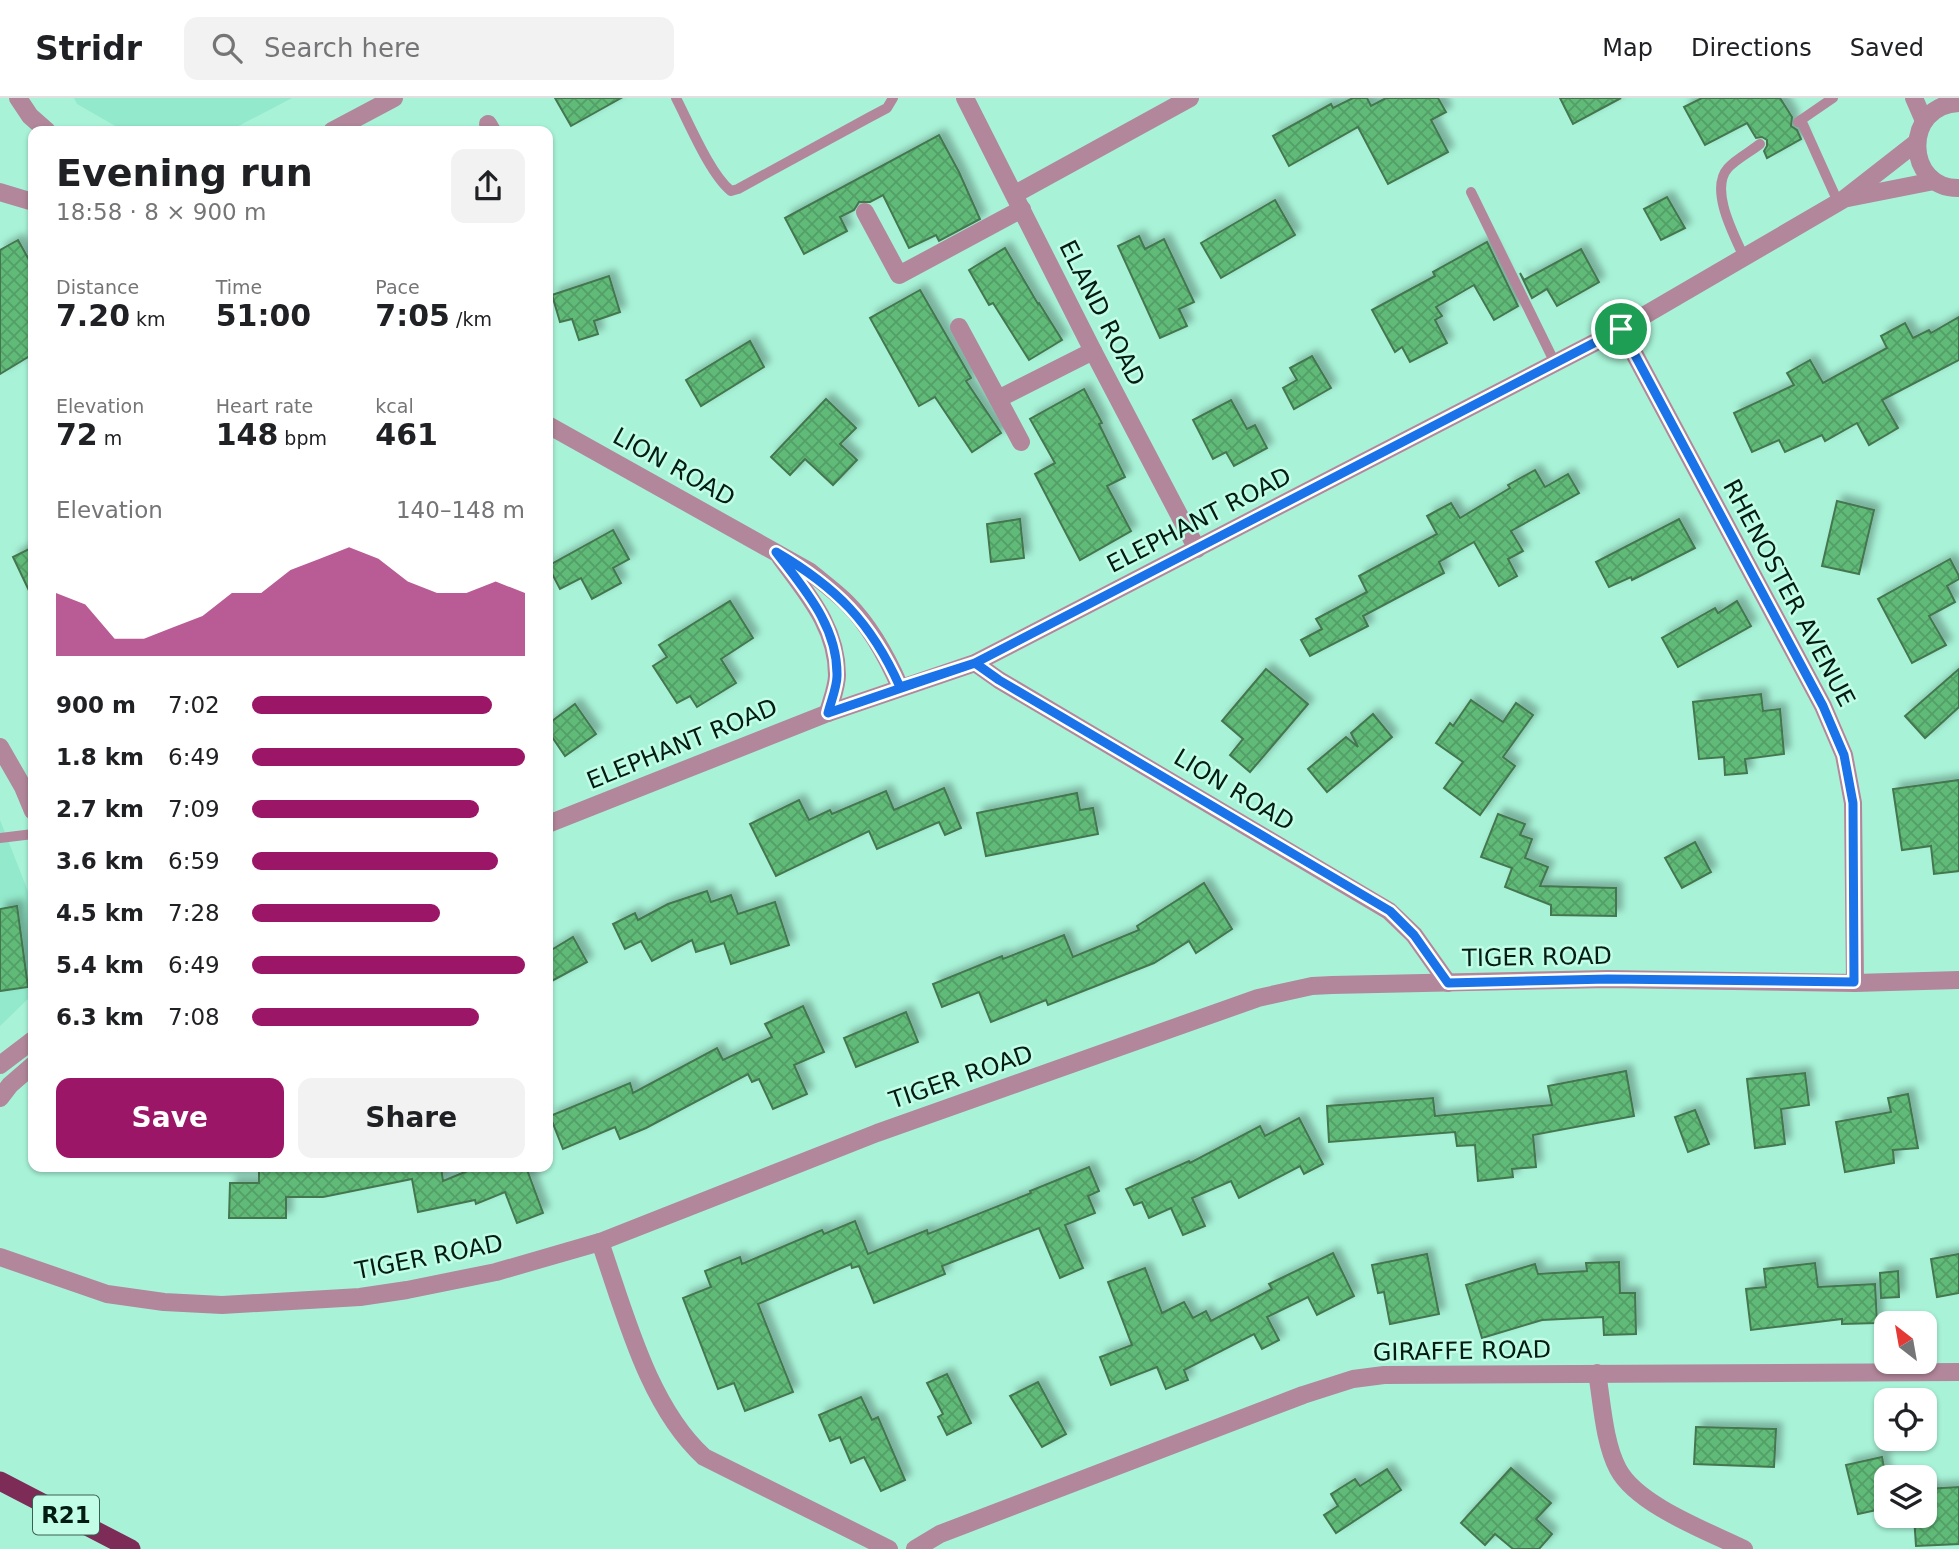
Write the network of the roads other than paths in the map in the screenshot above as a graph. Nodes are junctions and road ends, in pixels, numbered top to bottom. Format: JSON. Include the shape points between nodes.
{"nodes":[{"id":1,"x":18,"y":98,"type":"edge"},
{"id":2,"x":394,"y":98,"type":"edge"},
{"id":3,"x":676,"y":98,"type":"edge"},
{"id":4,"x":893,"y":98,"type":"edge"},
{"id":5,"x":965,"y":98,"type":"edge"},
{"id":6,"x":1190,"y":98,"type":"edge"},
{"id":7,"x":1833,"y":98,"type":"edge"},
{"id":8,"x":1914,"y":98,"type":"edge"},
{"id":9,"x":1959,"y":103,"type":"edge"},
{"id":10,"x":1924,"y":121,"type":"junction"},
{"id":11,"x":41,"y":126,"type":"edge"},
{"id":12,"x":341,"y":126,"type":"edge"},
{"id":13,"x":1917,"y":142,"type":"junction"},
{"id":14,"x":1760,"y":144,"type":"dead end"},
{"id":15,"x":1934,"y":180,"type":"junction"},
{"id":16,"x":1957,"y":190,"type":"edge"},
{"id":17,"x":0,"y":192,"type":"edge"},
{"id":18,"x":1471,"y":192,"type":"dead end"},
{"id":19,"x":28,"y":200,"type":"edge"},
{"id":20,"x":1841,"y":201,"type":"junction"},
{"id":21,"x":1019,"y":202,"type":"junction"},
{"id":22,"x":865,"y":212,"type":"dead end"},
{"id":23,"x":1744,"y":257,"type":"junction"},
{"id":24,"x":959,"y":327,"type":"dead end"},
{"id":25,"x":1621,"y":329,"type":"junction"},
{"id":26,"x":1093,"y":351,"type":"junction"},
{"id":27,"x":1555,"y":363,"type":"junction"},
{"id":28,"x":998,"y":399,"type":"junction"},
{"id":29,"x":553,"y":428,"type":"edge"},
{"id":30,"x":1021,"y":442,"type":"dead end"},
{"id":31,"x":1197,"y":549,"type":"junction"},
{"id":32,"x":776,"y":552,"type":"junction"},
{"id":33,"x":975,"y":663,"type":"junction"},
{"id":34,"x":900,"y":687,"type":"junction"},
{"id":35,"x":828,"y":713,"type":"junction"},
{"id":36,"x":0,"y":747,"type":"edge"},
{"id":37,"x":28,"y":799,"type":"edge"},
{"id":38,"x":553,"y":822,"type":"edge"},
{"id":39,"x":28,"y":835,"type":"edge"},
{"id":40,"x":0,"y":838,"type":"edge"},
{"id":41,"x":1959,"y":980,"type":"edge"},
{"id":42,"x":1854,"y":982,"type":"junction"},
{"id":43,"x":1448,"y":983,"type":"junction"},
{"id":44,"x":28,"y":1044,"type":"edge"},
{"id":45,"x":0,"y":1065,"type":"edge"},
{"id":46,"x":28,"y":1069,"type":"edge"},
{"id":47,"x":0,"y":1098,"type":"edge"},
{"id":48,"x":600,"y":1242,"type":"junction"},
{"id":49,"x":0,"y":1257,"type":"edge"},
{"id":50,"x":1959,"y":1372,"type":"edge"},
{"id":51,"x":1597,"y":1373,"type":"junction"},
{"id":52,"x":0,"y":1481,"type":"edge"},
{"id":53,"x":131,"y":1549,"type":"edge"},
{"id":54,"x":889,"y":1549,"type":"edge"},
{"id":55,"x":915,"y":1549,"type":"edge"},
{"id":56,"x":1744,"y":1549,"type":"edge"}],
"edges":[{"from":1,"to":11,"type":"street"},
{"from":2,"to":12,"type":"street"},
{"from":3,"to":4,"type":"lane","via":[[723,185],[731,191],[887,108]]},
{"from":5,"to":21,"type":"street","name":"ELAND ROAD"},
{"from":6,"to":21,"type":"street"},
{"from":7,"to":20,"type":"lane","via":[[1798,122]]},
{"from":8,"to":10,"type":"street"},
{"from":9,"to":10,"type":"street","via":[[1944,106]]},
{"from":10,"to":13,"type":"street"},
{"from":13,"to":15,"type":"street","via":[[1918,157]]},
{"from":13,"to":20,"type":"street","name":"ELEPHANT ROAD"},
{"from":14,"to":23,"type":"lane","via":[[1727,168],[1720,184],[1723,205]]},
{"from":15,"to":16,"type":"street"},
{"from":15,"to":20,"type":"street","name":"ELEPHANT ROAD"},
{"from":17,"to":19,"type":"street"},
{"from":18,"to":27,"type":"lane"},
{"from":20,"to":23,"type":"street","name":"ELEPHANT ROAD"},
{"from":21,"to":22,"type":"street","via":[[899,275]]},
{"from":21,"to":26,"type":"street","name":"ELAND ROAD"},
{"from":23,"to":25,"type":"street","name":"ELEPHANT ROAD"},
{"from":24,"to":28,"type":"street"},
{"from":25,"to":27,"type":"street","name":"ELEPHANT ROAD"},
{"from":25,"to":42,"type":"street","name":"RHENOSTER AVENUE","via":[[1823,706],[1844,755],[1853,803]]},
{"from":26,"to":28,"type":"street"},
{"from":26,"to":31,"type":"street","name":"ELAND ROAD"},
{"from":27,"to":31,"type":"street","name":"ELEPHANT ROAD"},
{"from":28,"to":30,"type":"street"},
{"from":29,"to":32,"type":"street","name":"LION ROAD"},
{"from":31,"to":33,"type":"street","name":"ELEPHANT ROAD"},
{"from":32,"to":34,"type":"street","name":"LION ROAD","via":[[809,571],[846,602],[888,660]]},
{"from":32,"to":35,"type":"street","name":"LION ROAD","via":[[829,629],[838,677]]},
{"from":33,"to":34,"type":"street","name":"ELEPHANT ROAD"},
{"from":33,"to":43,"type":"street","name":"LION ROAD","via":[[1390,911],[1414,935]]},
{"from":34,"to":35,"type":"street","name":"ELEPHANT ROAD"},
{"from":35,"to":38,"type":"street","name":"ELEPHANT ROAD"},
{"from":36,"to":37,"type":"street"},
{"from":39,"to":40,"type":"lane"},
{"from":41,"to":42,"type":"street","name":"TIGER ROAD"},
{"from":42,"to":43,"type":"street","name":"TIGER ROAD","via":[[1608,979]]},
{"from":43,"to":48,"type":"street","name":"TIGER ROAD","via":[[1312,986],[1258,998],[877,1133]]},
{"from":44,"to":45,"type":"street"},
{"from":46,"to":47,"type":"street"},
{"from":48,"to":49,"type":"street","name":"TIGER ROAD","via":[[496,1272],[407,1290],[222,1305],[164,1303],[107,1294]]},
{"from":48,"to":54,"type":"street","via":[[658,1394],[686,1440],[704,1457]]},
{"from":50,"to":51,"type":"street","name":"GIRAFFE ROAD"},
{"from":51,"to":55,"type":"street","name":"GIRAFFE ROAD","via":[[1353,1379],[940,1534]]},
{"from":51,"to":56,"type":"street","via":[[1614,1460],[1633,1489]]},
{"from":52,"to":53,"type":"highway","number":"R21"}]}
